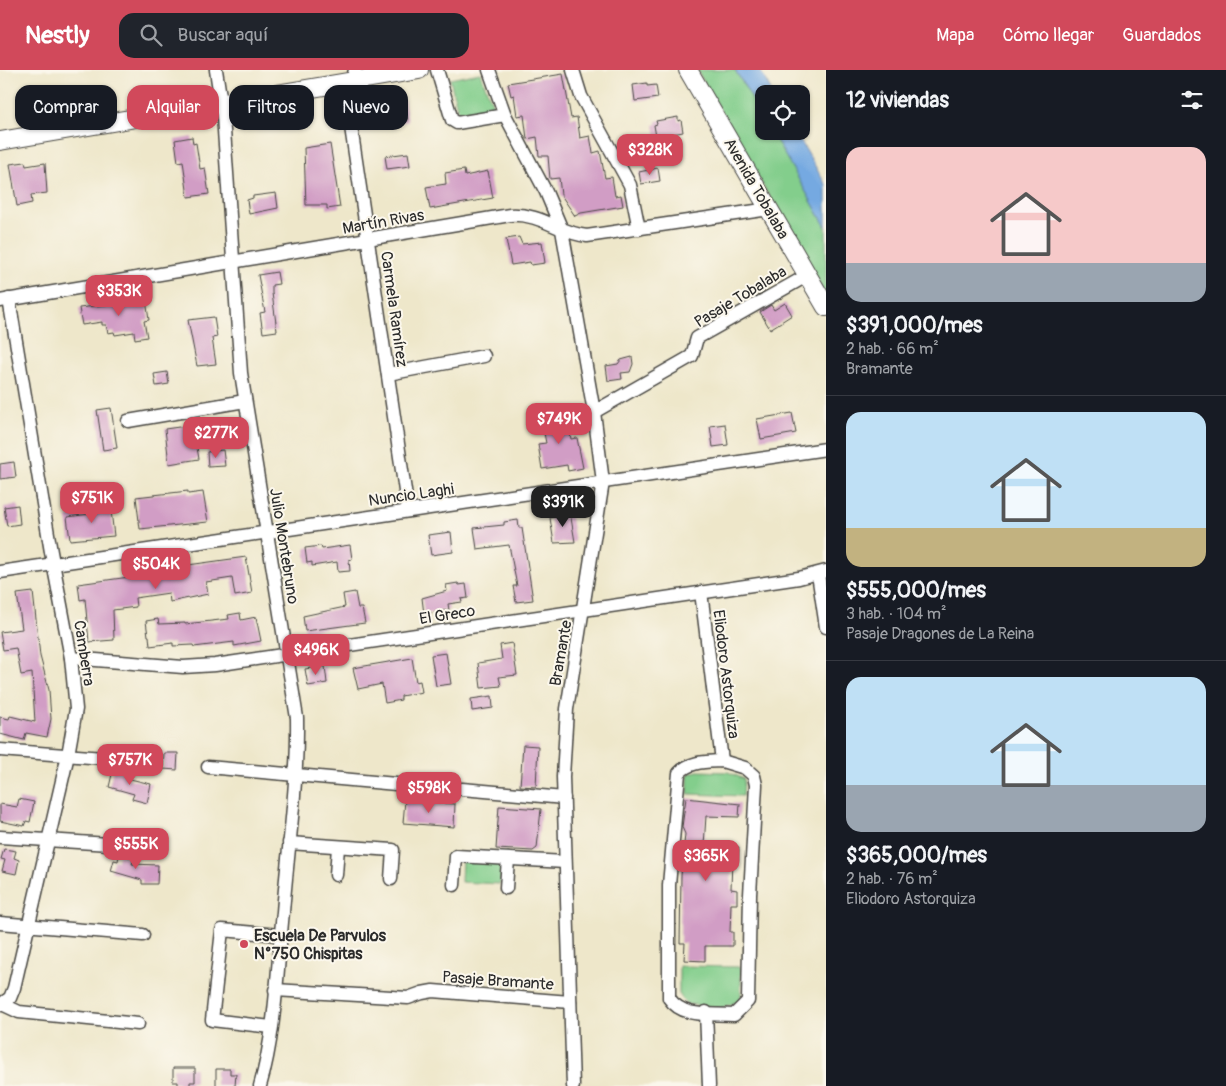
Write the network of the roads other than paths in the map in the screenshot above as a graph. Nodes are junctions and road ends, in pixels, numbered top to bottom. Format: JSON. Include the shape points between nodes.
{"nodes":[{"id":1,"x":216,"y":70,"type":"edge"},
{"id":2,"x":419,"y":70,"type":"edge"},
{"id":3,"x":437,"y":70,"type":"edge"},
{"id":4,"x":490,"y":70,"type":"edge"},
{"id":5,"x":573,"y":70,"type":"edge"},
{"id":6,"x":688,"y":70,"type":"edge"},
{"id":7,"x":354,"y":76,"type":"edge"},
{"id":8,"x":222,"y":104,"type":"junction"},
{"id":9,"x":505,"y":115,"type":"junction"},
{"id":10,"x":0,"y":142,"type":"edge"},
{"id":11,"x":769,"y":209,"type":"junction"},
{"id":12,"x":639,"y":229,"type":"junction"},
{"id":13,"x":562,"y":230,"type":"junction"},
{"id":14,"x":368,"y":241,"type":"junction"},
{"id":15,"x":232,"y":263,"type":"junction"},
{"id":16,"x":808,"y":275,"type":"junction"},
{"id":17,"x":5,"y":300,"type":"edge"},
{"id":18,"x":826,"y":307,"type":"edge"},
{"id":19,"x":484,"y":356,"type":"dead end"},
{"id":20,"x":388,"y":374,"type":"junction"},
{"id":21,"x":245,"y":402,"type":"junction"},
{"id":22,"x":594,"y":412,"type":"junction"},
{"id":23,"x":128,"y":421,"type":"dead end"},
{"id":24,"x":826,"y":449,"type":"edge"},
{"id":25,"x":603,"y":482,"type":"junction"},
{"id":26,"x":408,"y":511,"type":"junction"},
{"id":27,"x":266,"y":532,"type":"junction"},
{"id":28,"x":53,"y":564,"type":"junction"},
{"id":29,"x":0,"y":572,"type":"edge"},
{"id":30,"x":822,"y":573,"type":"edge"},
{"id":31,"x":700,"y":592,"type":"junction"},
{"id":32,"x":584,"y":609,"type":"junction"},
{"id":33,"x":826,"y":627,"type":"edge"},
{"id":34,"x":287,"y":654,"type":"junction"},
{"id":35,"x":71,"y":658,"type":"junction"},
{"id":36,"x":0,"y":750,"type":"edge"},
{"id":37,"x":68,"y":755,"type":"junction"},
{"id":38,"x":142,"y":761,"type":"dead end"},
{"id":39,"x":722,"y":761,"type":"junction"},
{"id":40,"x":208,"y":767,"type":"dead end"},
{"id":41,"x":295,"y":775,"type":"junction"},
{"id":42,"x":396,"y":784,"type":"dead end"},
{"id":43,"x":462,"y":789,"type":"dead end"},
{"id":44,"x":564,"y":798,"type":"junction"},
{"id":45,"x":0,"y":837,"type":"edge"},
{"id":46,"x":49,"y":840,"type":"junction"},
{"id":47,"x":289,"y":843,"type":"junction"},
{"id":48,"x":140,"y":846,"type":"dead end"},
{"id":49,"x":338,"y":847,"type":"junction"},
{"id":50,"x":508,"y":859,"type":"junction"},
{"id":51,"x":565,"y":862,"type":"junction"},
{"id":52,"x":336,"y":875,"type":"dead end"},
{"id":53,"x":392,"y":879,"type":"dead end"},
{"id":54,"x":454,"y":885,"type":"dead end"},
{"id":55,"x":506,"y":888,"type":"dead end"},
{"id":56,"x":0,"y":923,"type":"edge"},
{"id":57,"x":28,"y":926,"type":"junction"},
{"id":58,"x":143,"y":935,"type":"dead end"},
{"id":59,"x":280,"y":935,"type":"junction"},
{"id":60,"x":275,"y":990,"type":"junction"},
{"id":61,"x":570,"y":1002,"type":"junction"},
{"id":62,"x":1,"y":1005,"type":"edge"},
{"id":63,"x":706,"y":1012,"type":"junction"},
{"id":64,"x":138,"y":1024,"type":"dead end"},
{"id":65,"x":271,"y":1027,"type":"junction"},
{"id":66,"x":260,"y":1086,"type":"edge"},
{"id":67,"x":573,"y":1086,"type":"edge"},
{"id":68,"x":709,"y":1086,"type":"edge"}],
"edges":[{"from":1,"to":8,"type":"street","name":"Julio Montebruno"},
{"from":2,"to":7,"type":"street"},
{"from":3,"to":9,"type":"street","via":[[452,120],[457,123]]},
{"from":4,"to":9,"type":"street","name":"Bramante"},
{"from":5,"to":12,"type":"street","via":[[581,96],[630,185]]},
{"from":6,"to":11,"type":"street","name":"Avenida Tobalaba"},
{"from":7,"to":8,"type":"street"},
{"from":7,"to":14,"type":"street","name":"Carmela Ramírez","via":[[348,100]]},
{"from":8,"to":10,"type":"street"},
{"from":8,"to":15,"type":"street","name":"Julio Montebruno"},
{"from":9,"to":13,"type":"street","name":"Bramante","via":[[546,192]]},
{"from":11,"to":12,"type":"street","name":"Martín Rivas"},
{"from":11,"to":16,"type":"street","name":"Avenida Tobalaba"},
{"from":12,"to":13,"type":"street","name":"Martín Rivas","via":[[587,236]]},
{"from":13,"to":14,"type":"street","name":"Martín Rivas","via":[[536,217],[519,215]]},
{"from":13,"to":22,"type":"street","name":"Bramante"},
{"from":14,"to":15,"type":"street","name":"Martín Rivas"},
{"from":14,"to":20,"type":"street","name":"Carmela Ramírez"},
{"from":15,"to":17,"type":"street","name":"Martín Rivas"},
{"from":15,"to":21,"type":"street","name":"Julio Montebruno"},
{"from":16,"to":18,"type":"street","name":"Avenida Tobalaba"},
{"from":16,"to":22,"type":"street","name":"Pasaje Tobalaba","via":[[697,338],[692,356]]},
{"from":17,"to":28,"type":"street","name":"Camberra"},
{"from":19,"to":20,"type":"street"},
{"from":20,"to":26,"type":"street","name":"Carmela Ramírez"},
{"from":21,"to":23,"type":"street"},
{"from":21,"to":27,"type":"street","name":"Julio Montebruno"},
{"from":22,"to":25,"type":"street","name":"Bramante"},
{"from":24,"to":25,"type":"street","name":"Nuncio Laghi"},
{"from":25,"to":26,"type":"street","name":"Nuncio Laghi"},
{"from":25,"to":32,"type":"street","name":"Bramante"},
{"from":26,"to":27,"type":"street","name":"Nuncio Laghi"},
{"from":27,"to":28,"type":"street","name":"Nuncio Laghi"},
{"from":27,"to":34,"type":"street","name":"Julio Montebruno"},
{"from":28,"to":29,"type":"street","name":"Nuncio Laghi"},
{"from":28,"to":35,"type":"street","name":"Camberra"},
{"from":30,"to":31,"type":"street","name":"El Greco"},
{"from":30,"to":33,"type":"street"},
{"from":31,"to":32,"type":"street","name":"El Greco"},
{"from":31,"to":39,"type":"street","name":"Eliodoro Astorquiza"},
{"from":32,"to":34,"type":"street","name":"El Greco"},
{"from":32,"to":44,"type":"street","name":"Bramante","via":[[564,732]]},
{"from":34,"to":35,"type":"street","name":"El Greco","via":[[197,666]]},
{"from":34,"to":41,"type":"street","name":"Julio Montebruno","via":[[296,718]]},
{"from":35,"to":37,"type":"street","name":"Camberra","via":[[76,709]]},
{"from":36,"to":37,"type":"street"},
{"from":37,"to":38,"type":"street"},
{"from":37,"to":46,"type":"street","name":"Camberra"},
{"from":39,"to":63,"type":"street","name":"Eliodoro Astorquiza","via":[[744,768],[754,776],[756,785],[748,1001],[734,1015]]},
{"from":39,"to":63,"type":"street","name":"Eliodoro Astorquiza","via":[[694,763],[679,774],[669,885],[669,998],[675,1008],[688,1013]]},
{"from":40,"to":41,"type":"street"},
{"from":41,"to":42,"type":"street"},
{"from":41,"to":47,"type":"street","name":"Julio Montebruno"},
{"from":43,"to":44,"type":"street"},
{"from":44,"to":51,"type":"street","name":"Bramante"},
{"from":45,"to":46,"type":"street"},
{"from":46,"to":48,"type":"street"},
{"from":46,"to":57,"type":"street","name":"Camberra"},
{"from":47,"to":49,"type":"street"},
{"from":47,"to":59,"type":"street","name":"Julio Montebruno"},
{"from":49,"to":52,"type":"street"},
{"from":49,"to":53,"type":"street","via":[[393,850]]},
{"from":50,"to":51,"type":"street"},
{"from":50,"to":54,"type":"street","via":[[456,856]]},
{"from":50,"to":55,"type":"street"},
{"from":51,"to":61,"type":"street","name":"Bramante"},
{"from":56,"to":57,"type":"street"},
{"from":57,"to":58,"type":"street"},
{"from":57,"to":62,"type":"street","name":"Camberra","via":[[13,994]]},
{"from":59,"to":60,"type":"street","name":"Julio Montebruno"},
{"from":59,"to":65,"type":"street","via":[[222,930],[212,1020]]},
{"from":60,"to":61,"type":"street","name":"Pasaje Bramante","via":[[408,998],[427,991]]},
{"from":60,"to":65,"type":"street","name":"Julio Montebruno"},
{"from":61,"to":67,"type":"street","name":"Bramante"},
{"from":62,"to":64,"type":"street","name":"Camberra","via":[[19,1012]]},
{"from":63,"to":68,"type":"street"},
{"from":65,"to":66,"type":"street","name":"Julio Montebruno"}]}
